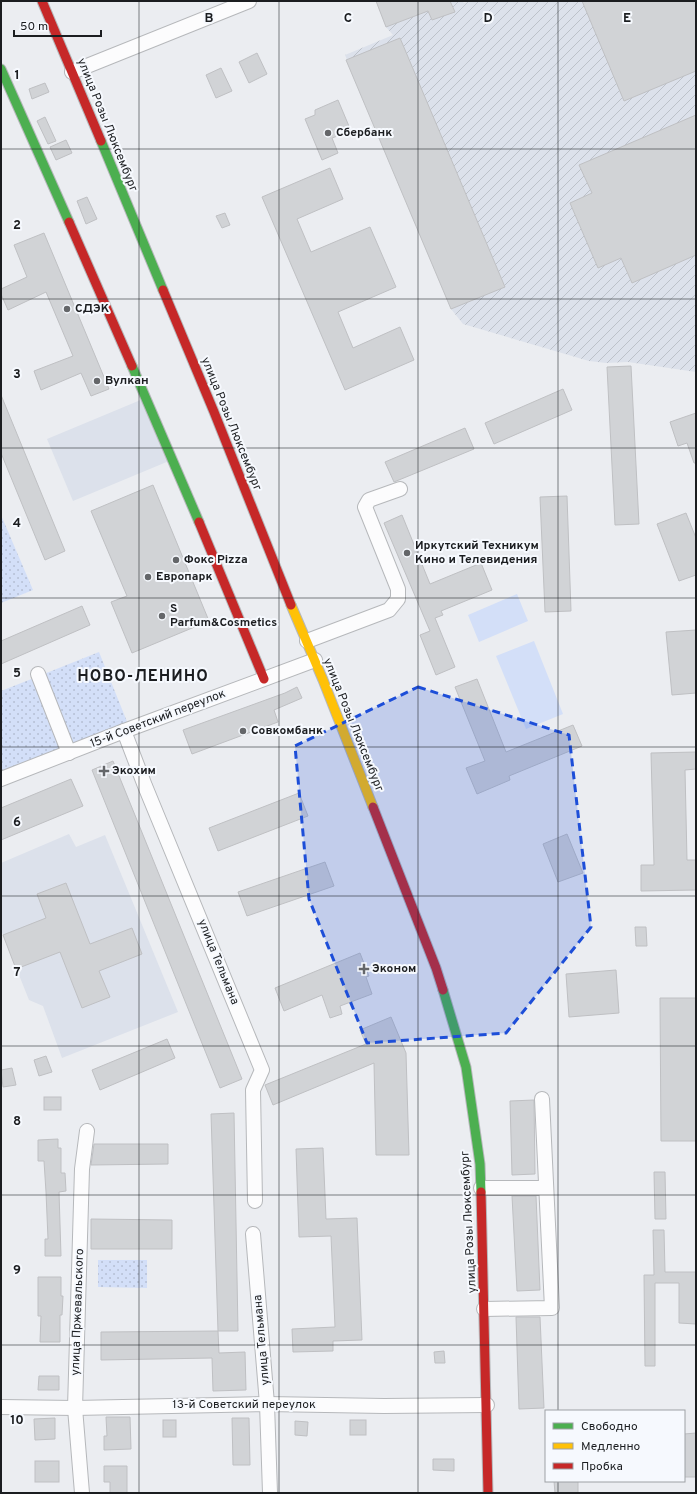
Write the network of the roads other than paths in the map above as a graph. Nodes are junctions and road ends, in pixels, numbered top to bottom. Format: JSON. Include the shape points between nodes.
{"nodes":[{"id":1,"x":42,"y":1,"type":"edge"},
{"id":2,"x":249,"y":1,"type":"edge"},
{"id":3,"x":1,"y":69,"type":"edge"},
{"id":4,"x":72,"y":72,"type":"junction"},
{"id":5,"x":400,"y":489,"type":"dead end"},
{"id":6,"x":307,"y":641,"type":"junction"},
{"id":7,"x":315,"y":660,"type":"junction"},
{"id":8,"x":38,"y":674,"type":"dead end"},
{"id":9,"x":264,"y":679,"type":"junction"},
{"id":10,"x":124,"y":731,"type":"junction"},
{"id":11,"x":69,"y":752,"type":"junction"},
{"id":12,"x":1,"y":779,"type":"edge"},
{"id":13,"x":542,"y":1099,"type":"dead end"},
{"id":14,"x":87,"y":1131,"type":"dead end"},
{"id":15,"x":481,"y":1188,"type":"junction"},
{"id":16,"x":546,"y":1188,"type":"junction"},
{"id":17,"x":255,"y":1201,"type":"dead end"},
{"id":18,"x":253,"y":1234,"type":"dead end"},
{"id":19,"x":484,"y":1309,"type":"junction"},
{"id":20,"x":267,"y":1404,"type":"junction"},
{"id":21,"x":487,"y":1405,"type":"junction"},
{"id":22,"x":1,"y":1407,"type":"edge"},
{"id":23,"x":75,"y":1408,"type":"junction"},
{"id":24,"x":82,"y":1493,"type":"edge"},
{"id":25,"x":270,"y":1493,"type":"edge"},
{"id":26,"x":488,"y":1493,"type":"edge"}],
"edges":[{"from":1,"to":4,"type":"main road","name":"улица Розы Люксембург"},
{"from":2,"to":4,"type":"street"},
{"from":3,"to":9,"type":"main road","via":[[154,415]]},
{"from":4,"to":6,"type":"main road","name":"улица Розы Люксембург"},
{"from":5,"to":6,"type":"street","via":[[369,500],[365,507],[398,589],[398,599],[389,610]]},
{"from":6,"to":7,"type":"main road","name":"улица Розы Люксембург"},
{"from":7,"to":9,"type":"street","name":"15-й Советский переулок"},
{"from":7,"to":15,"type":"main road","name":"улица Розы Люксембург","via":[[436,968],[466,1067]]},
{"from":8,"to":11,"type":"street"},
{"from":9,"to":10,"type":"street","name":"15-й Советский переулок"},
{"from":10,"to":11,"type":"street","name":"15-й Советский переулок"},
{"from":10,"to":17,"type":"street","name":"улица Тельмана","via":[[262,1070],[253,1090]]},
{"from":11,"to":12,"type":"street","name":"15-й Советский переулок"},
{"from":13,"to":16,"type":"street"},
{"from":14,"to":23,"type":"street","name":"улица Пржевальского","via":[[82,1169]]},
{"from":15,"to":16,"type":"street"},
{"from":15,"to":19,"type":"main road","name":"улица Розы Люксембург"},
{"from":16,"to":19,"type":"street","via":[[552,1308]]},
{"from":18,"to":20,"type":"street","name":"улица Тельмана"},
{"from":19,"to":21,"type":"main road","name":"улица Розы Люксембург"},
{"from":20,"to":21,"type":"street","name":"13-й Советский переулок"},
{"from":20,"to":23,"type":"street","name":"13-й Советский переулок"},
{"from":20,"to":25,"type":"street","name":"улица Тельмана"},
{"from":21,"to":26,"type":"main road","name":"улица Розы Люксембург"},
{"from":22,"to":23,"type":"street","name":"13-й Советский переулок"},
{"from":23,"to":24,"type":"street","name":"улица Пржевальского"}]}
